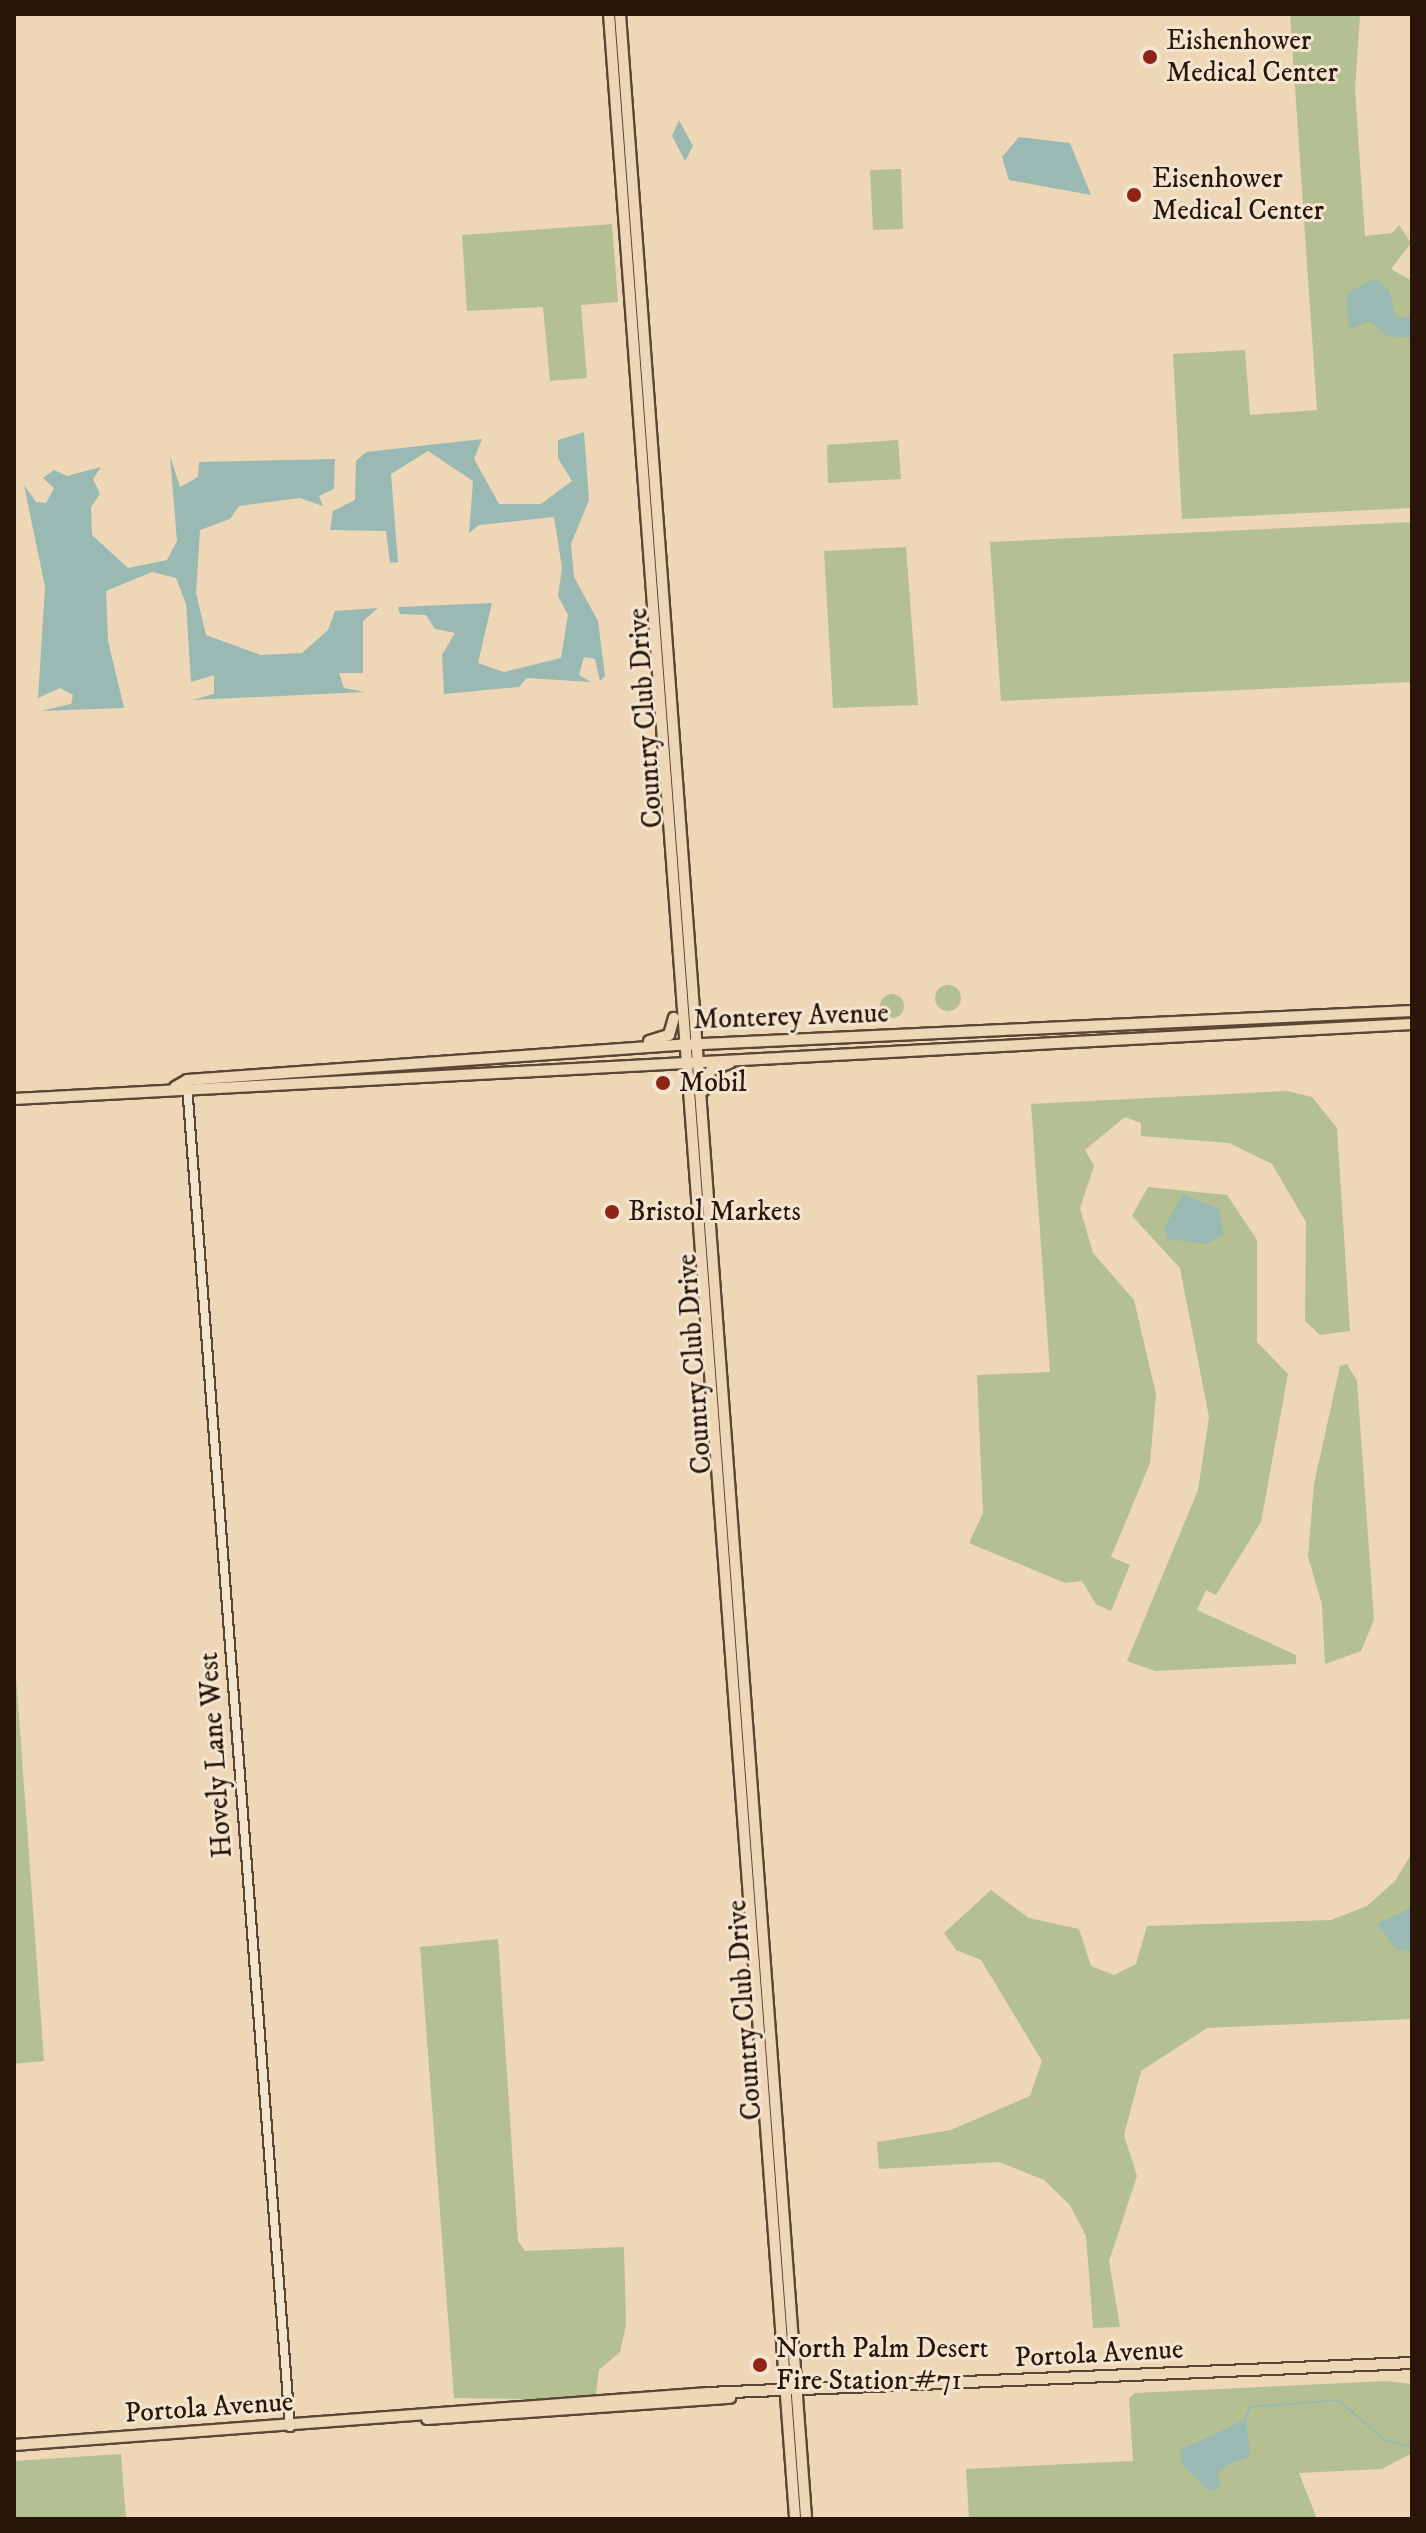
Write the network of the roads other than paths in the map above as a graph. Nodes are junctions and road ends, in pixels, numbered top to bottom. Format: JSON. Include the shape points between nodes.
{"nodes":[{"id":1,"x":609,"y":14,"type":"edge"},
{"id":2,"x":620,"y":14,"type":"edge"},
{"id":3,"x":634,"y":381,"type":"junction"},
{"id":4,"x":649,"y":411,"type":"junction"},
{"id":5,"x":677,"y":981,"type":"junction"},
{"id":6,"x":1412,"y":1011,"type":"edge"},
{"id":7,"x":1371,"y":1013,"type":"junction"},
{"id":8,"x":1412,"y":1024,"type":"edge"},
{"id":9,"x":1324,"y":1029,"type":"junction"},
{"id":10,"x":996,"y":1032,"type":"junction"},
{"id":11,"x":696,"y":1044,"type":"junction"},
{"id":12,"x":681,"y":1045,"type":"junction"},
{"id":13,"x":947,"y":1047,"type":"junction"},
{"id":14,"x":627,"y":1050,"type":"junction"},
{"id":15,"x":765,"y":1056,"type":"junction"},
{"id":16,"x":697,"y":1059,"type":"junction"},
{"id":17,"x":682,"y":1060,"type":"junction"},
{"id":18,"x":187,"y":1080,"type":"junction"},
{"id":19,"x":175,"y":1087,"type":"junction"},
{"id":20,"x":188,"y":1092,"type":"junction"},
{"id":21,"x":14,"y":1099,"type":"edge"},
{"id":22,"x":700,"y":1105,"type":"junction"},
{"id":23,"x":779,"y":2304,"type":"junction"},
{"id":24,"x":793,"y":2333,"type":"junction"},
{"id":25,"x":1412,"y":2363,"type":"edge"},
{"id":26,"x":791,"y":2392,"type":"junction"},
{"id":27,"x":740,"y":2396,"type":"junction"},
{"id":28,"x":595,"y":2402,"type":"junction"},
{"id":29,"x":551,"y":2413,"type":"junction"},
{"id":30,"x":407,"y":2418,"type":"junction"},
{"id":31,"x":290,"y":2427,"type":"junction"},
{"id":32,"x":14,"y":2445,"type":"edge"},
{"id":33,"x":795,"y":2519,"type":"edge"},
{"id":34,"x":806,"y":2519,"type":"edge"}],
"edges":[{"from":1,"to":3,"type":"main road","name":"Country Club Drive"},
{"from":2,"to":4,"type":"main road","name":"Country Club Drive"},
{"from":3,"to":4,"type":"main road","via":[[643,385]]},
{"from":3,"to":5,"type":"main road","name":"Country Club Drive"},
{"from":4,"to":11,"type":"main road","name":"Country Club Drive"},
{"from":5,"to":12,"type":"main road","name":"Country Club Drive"},
{"from":5,"to":14,"type":"main road","via":[[669,1035]]},
{"from":6,"to":7,"type":"main road","name":"Monterey Avenue"},
{"from":7,"to":9,"type":"main road","via":[[1358,1024]]},
{"from":7,"to":10,"type":"main road","name":"Monterey Avenue"},
{"from":8,"to":9,"type":"main road","name":"Monterey Avenue"},
{"from":9,"to":13,"type":"main road","name":"Monterey Avenue"},
{"from":10,"to":11,"type":"main road","name":"Monterey Avenue"},
{"from":10,"to":13,"type":"main road"},
{"from":11,"to":12,"type":"main road","name":"Monterey Avenue"},
{"from":11,"to":16,"type":"main road","name":"Country Club Drive"},
{"from":12,"to":14,"type":"main road","name":"Monterey Avenue"},
{"from":12,"to":17,"type":"main road","name":"Country Club Drive"},
{"from":13,"to":15,"type":"main road","name":"Monterey Avenue"},
{"from":14,"to":18,"type":"main road","name":"Monterey Avenue"},
{"from":15,"to":16,"type":"main road","name":"Monterey Avenue"},
{"from":15,"to":22,"type":"main road","via":[[711,1070]]},
{"from":16,"to":17,"type":"main road","name":"Monterey Avenue"},
{"from":16,"to":22,"type":"main road","name":"Country Club Drive"},
{"from":17,"to":20,"type":"main road","name":"Monterey Avenue"},
{"from":17,"to":23,"type":"main road","name":"Country Club Drive"},
{"from":18,"to":19,"type":"main road","name":"Monterey Avenue"},
{"from":18,"to":20,"type":"street","name":"Hovely Lane West"},
{"from":19,"to":20,"type":"main road","name":"Monterey Avenue"},
{"from":19,"to":21,"type":"main road","name":"Monterey Avenue"},
{"from":20,"to":31,"type":"street","name":"Hovely Lane West"},
{"from":22,"to":24,"type":"main road","name":"Country Club Drive"},
{"from":23,"to":24,"type":"main road"},
{"from":23,"to":26,"type":"main road","name":"Country Club Drive"},
{"from":24,"to":26,"type":"main road","name":"Country Club Drive"},
{"from":25,"to":26,"type":"main road","name":"Portola Avenue"},
{"from":26,"to":27,"type":"main road","name":"Portola Avenue"},
{"from":26,"to":33,"type":"main road","name":"Country Club Drive"},
{"from":26,"to":34,"type":"main road","name":"Country Club Drive"},
{"from":27,"to":28,"type":"main road","name":"Portola Avenue"},
{"from":27,"to":29,"type":"main road","name":"Portola Avenue"},
{"from":28,"to":29,"type":"main road"},
{"from":28,"to":30,"type":"main road","name":"Portola Avenue"},
{"from":29,"to":30,"type":"main road","name":"Portola Avenue"},
{"from":30,"to":31,"type":"main road","name":"Portola Avenue"},
{"from":31,"to":32,"type":"main road","name":"Portola Avenue"}]}
